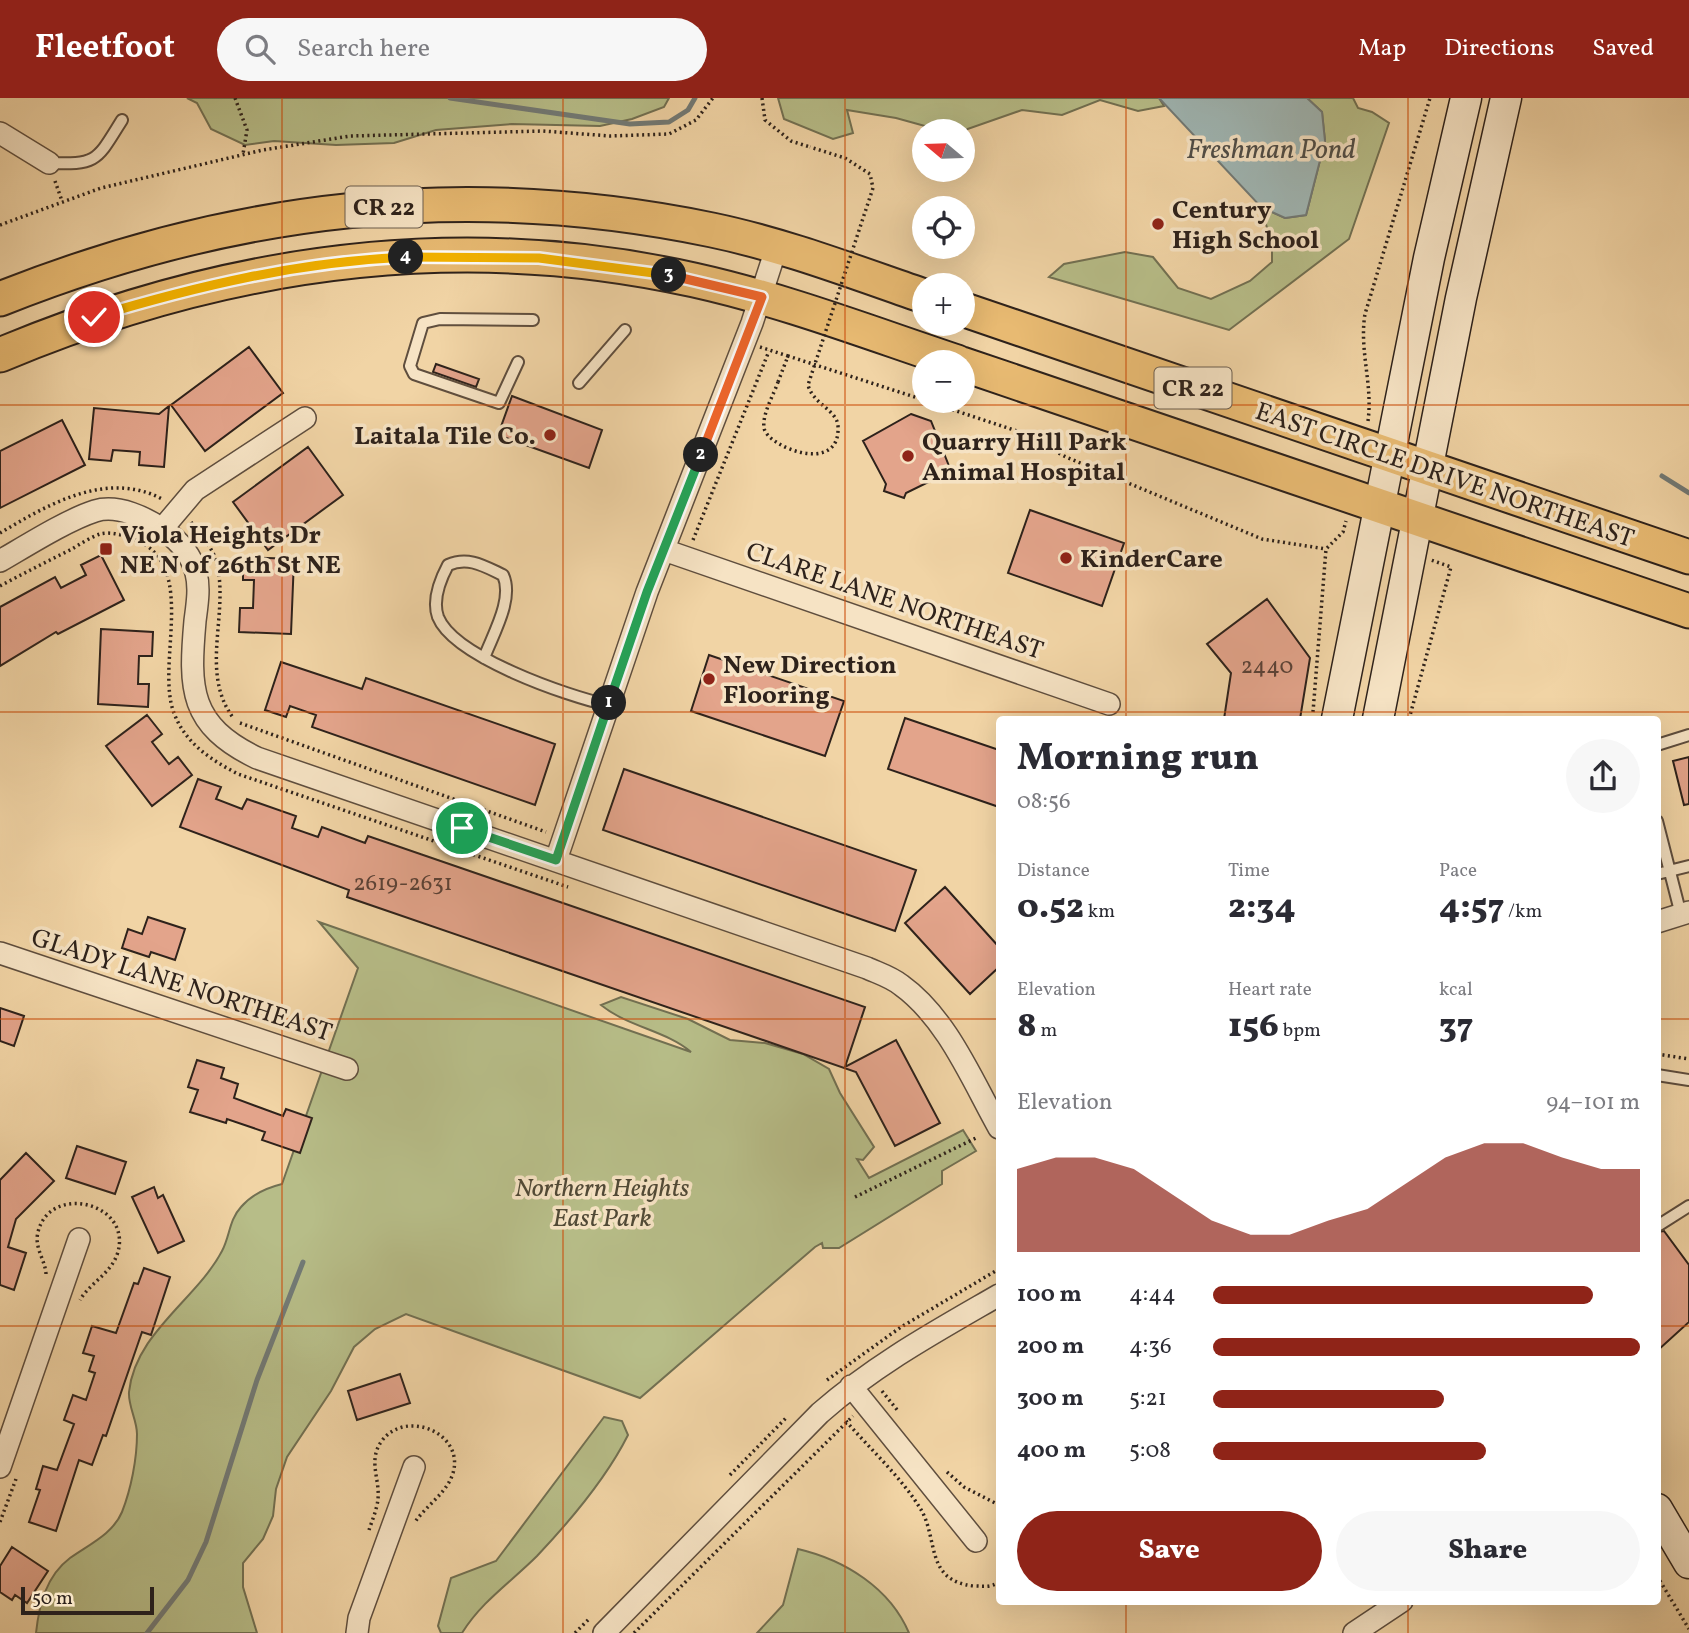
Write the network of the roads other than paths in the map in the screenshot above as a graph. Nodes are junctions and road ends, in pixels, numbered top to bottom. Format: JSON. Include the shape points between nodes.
{"nodes":[{"id":1,"x":1466,"y":98,"type":"edge"},
{"id":2,"x":1506,"y":98,"type":"edge"},
{"id":3,"x":122,"y":120,"type":"dead end"},
{"id":4,"x":0,"y":133,"type":"edge"},
{"id":5,"x":49,"y":163,"type":"joint"},
{"id":6,"x":777,"y":246,"type":"junction"},
{"id":7,"x":912,"y":292,"type":"edge"},
{"id":8,"x":762,"y":297,"type":"junction"},
{"id":9,"x":0,"y":299,"type":"edge"},
{"id":10,"x":975,"y":313,"type":"edge"},
{"id":11,"x":533,"y":320,"type":"dead end"},
{"id":12,"x":625,"y":330,"type":"dead end"},
{"id":13,"x":921,"y":350,"type":"edge"},
{"id":14,"x":0,"y":355,"type":"edge"},
{"id":15,"x":518,"y":362,"type":"dead end"},
{"id":16,"x":975,"y":368,"type":"edge"},
{"id":17,"x":579,"y":383,"type":"dead end"},
{"id":18,"x":305,"y":418,"type":"dead end"},
{"id":19,"x":1390,"y":454,"type":"junction"},
{"id":20,"x":1426,"y":466,"type":"junction"},
{"id":21,"x":1379,"y":505,"type":"junction"},
{"id":22,"x":1416,"y":518,"type":"junction"},
{"id":23,"x":162,"y":529,"type":"junction"},
{"id":24,"x":664,"y":550,"type":"junction"},
{"id":25,"x":1689,"y":557,"type":"edge"},
{"id":26,"x":0,"y":561,"type":"edge"},
{"id":27,"x":1689,"y":611,"type":"edge"},
{"id":28,"x":484,"y":658,"type":"junction"},
{"id":29,"x":1109,"y":704,"type":"dead end"},
{"id":30,"x":608,"y":705,"type":"junction"},
{"id":31,"x":1338,"y":716,"type":"edge"},
{"id":32,"x":1379,"y":716,"type":"edge"},
{"id":33,"x":1689,"y":735,"type":"edge"},
{"id":34,"x":1661,"y":744,"type":"edge"},
{"id":35,"x":1661,"y":835,"type":"edge"},
{"id":36,"x":556,"y":860,"type":"junction"},
{"id":37,"x":1689,"y":866,"type":"edge"},
{"id":38,"x":1671,"y":870,"type":"junction"},
{"id":39,"x":1661,"y":873,"type":"edge"},
{"id":40,"x":1685,"y":914,"type":"edge"},
{"id":41,"x":1661,"y":921,"type":"edge"},
{"id":42,"x":0,"y":953,"type":"edge"},
{"id":43,"x":346,"y":1069,"type":"dead end"},
{"id":44,"x":1661,"y":1076,"type":"edge"},
{"id":45,"x":1688,"y":1079,"type":"edge"},
{"id":46,"x":1689,"y":1094,"type":"edge"},
{"id":47,"x":996,"y":1123,"type":"edge"},
{"id":48,"x":1689,"y":1206,"type":"edge"},
{"id":49,"x":1661,"y":1223,"type":"edge"},
{"id":50,"x":79,"y":1240,"type":"dead end"},
{"id":51,"x":996,"y":1297,"type":"edge"},
{"id":52,"x":851,"y":1386,"type":"junction"},
{"id":53,"x":0,"y":1467,"type":"edge"},
{"id":54,"x":414,"y":1467,"type":"dead end"},
{"id":55,"x":1661,"y":1515,"type":"edge"},
{"id":56,"x":976,"y":1541,"type":"dead end"},
{"id":57,"x":1689,"y":1563,"type":"edge"},
{"id":58,"x":1396,"y":1605,"type":"edge"},
{"id":59,"x":356,"y":1633,"type":"edge"},
{"id":60,"x":604,"y":1633,"type":"edge"},
{"id":61,"x":1354,"y":1633,"type":"edge"}],
"edges":[{"from":1,"to":19,"type":"main road"},
{"from":2,"to":20,"type":"main road"},
{"from":3,"to":5,"type":"lane","via":[[99,156],[80,164]]},
{"from":4,"to":5,"type":"street"},
{"from":6,"to":7,"type":"main road","number":"CR 22"},
{"from":6,"to":8,"type":"street"},
{"from":6,"to":9,"type":"main road","number":"CR 22","via":[[685,225],[576,210],[517,205],[367,208],[243,224],[191,236],[117,256]]},
{"from":8,"to":13,"type":"main road","number":"CR 22"},
{"from":8,"to":14,"type":"main road","number":"CR 22","via":[[691,279],[592,263],[493,256],[377,258],[306,266],[188,289],[94,317]]},
{"from":8,"to":24,"type":"street"},
{"from":10,"to":19,"type":"main road","name":"EAST CIRCLE DRIVE NORTHEAST","number":"CR 22"},
{"from":11,"to":15,"type":"lane","via":[[440,319],[423,323],[410,366],[414,374],[499,403]]},
{"from":12,"to":17,"type":"lane"},
{"from":16,"to":21,"type":"main road","name":"EAST CIRCLE DRIVE NORTHEAST","number":"CR 22"},
{"from":18,"to":23,"type":"street","via":[[195,490]]},
{"from":19,"to":20,"type":"main road","name":"EAST CIRCLE DRIVE NORTHEAST","number":"CR 22"},
{"from":19,"to":21,"type":"main road"},
{"from":20,"to":22,"type":"main road"},
{"from":20,"to":25,"type":"main road","name":"EAST CIRCLE DRIVE NORTHEAST","number":"CR 22"},
{"from":21,"to":22,"type":"main road","name":"EAST CIRCLE DRIVE NORTHEAST","number":"CR 22"},
{"from":21,"to":31,"type":"main road"},
{"from":22,"to":27,"type":"main road","name":"EAST CIRCLE DRIVE NORTHEAST","number":"CR 22"},
{"from":22,"to":32,"type":"main road"},
{"from":23,"to":26,"type":"street","via":[[136,515],[96,511]]},
{"from":23,"to":36,"type":"street","via":[[188,555],[196,572],[192,686],[216,733],[257,758]]},
{"from":24,"to":29,"type":"street","name":"CLARE LANE NORTHEAST"},
{"from":24,"to":30,"type":"street"},
{"from":28,"to":28,"type":"lane","via":[[448,634],[438,615],[442,577],[449,565],[459,560],[503,575],[507,584],[503,609]]},
{"from":28,"to":30,"type":"lane"},
{"from":30,"to":36,"type":"street"},
{"from":33,"to":34,"type":"lane"},
{"from":35,"to":38,"type":"lane"},
{"from":36,"to":47,"type":"street","via":[[867,968],[900,984],[922,1003],[946,1035]]},
{"from":37,"to":38,"type":"lane"},
{"from":38,"to":39,"type":"lane"},
{"from":38,"to":40,"type":"lane"},
{"from":40,"to":41,"type":"street"},
{"from":42,"to":43,"type":"street","name":"GLADY LANE NORTHEAST"},
{"from":44,"to":45,"type":"lane"},
{"from":45,"to":46,"type":"lane"},
{"from":48,"to":49,"type":"lane"},
{"from":50,"to":53,"type":"street"},
{"from":51,"to":52,"type":"street","via":[[886,1360]]},
{"from":52,"to":56,"type":"street"},
{"from":52,"to":60,"type":"street"},
{"from":54,"to":59,"type":"street"},
{"from":55,"to":57,"type":"main road"},
{"from":58,"to":61,"type":"street"}]}
